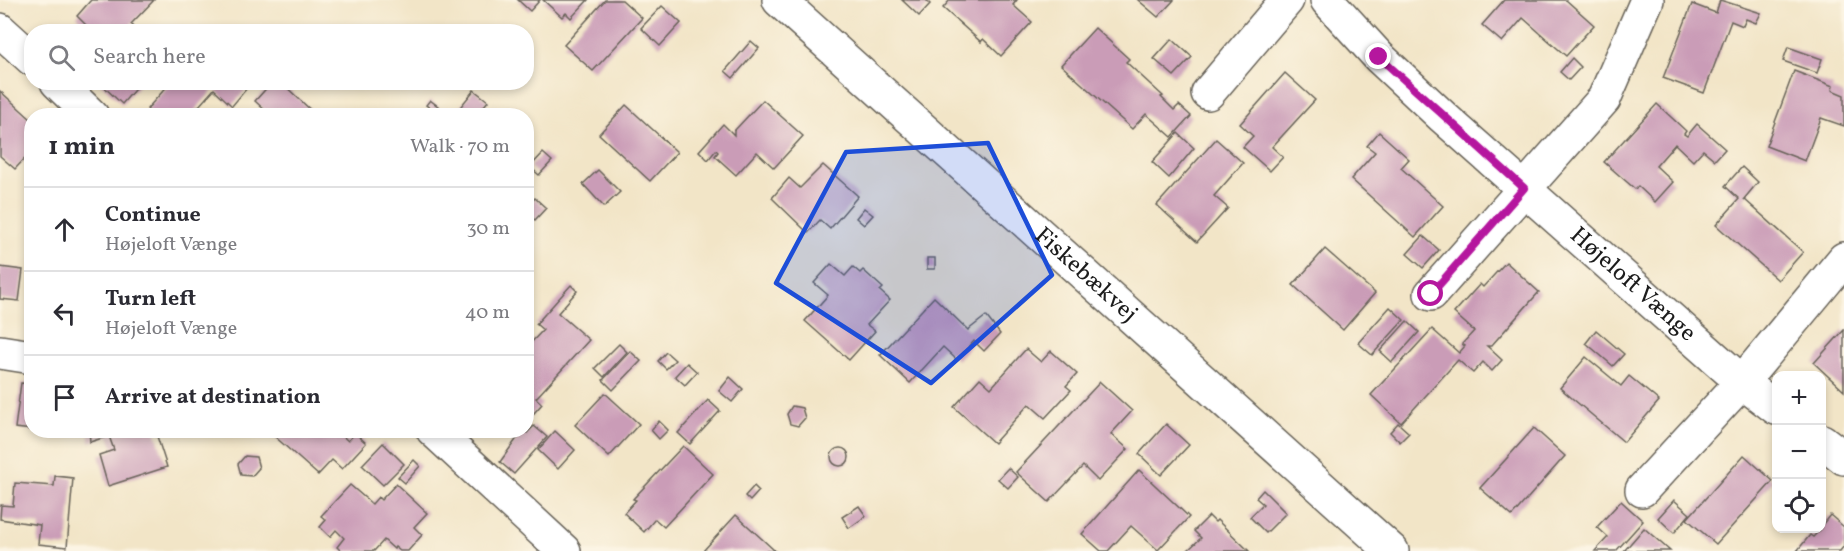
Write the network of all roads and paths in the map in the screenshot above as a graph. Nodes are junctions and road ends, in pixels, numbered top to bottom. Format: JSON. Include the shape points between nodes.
{"nodes":[{"id":1,"x":779,"y":0,"type":"edge"},
{"id":2,"x":1287,"y":0,"type":"edge"},
{"id":3,"x":1327,"y":0,"type":"edge"},
{"id":4,"x":1647,"y":0,"type":"edge"},
{"id":5,"x":0,"y":30,"type":"edge"},
{"id":6,"x":24,"y":52,"type":"edge"},
{"id":7,"x":65,"y":90,"type":"edge"},
{"id":8,"x":1208,"y":93,"type":"dead end"},
{"id":9,"x":84,"y":108,"type":"edge"},
{"id":10,"x":1524,"y":188,"type":"junction"},
{"id":11,"x":1844,"y":259,"type":"edge"},
{"id":12,"x":1431,"y":294,"type":"dead end"},
{"id":13,"x":0,"y":352,"type":"edge"},
{"id":14,"x":24,"y":356,"type":"edge"},
{"id":15,"x":1742,"y":382,"type":"junction"},
{"id":16,"x":1772,"y":405,"type":"edge"},
{"id":17,"x":442,"y":438,"type":"edge"},
{"id":18,"x":1826,"y":445,"type":"edge"},
{"id":19,"x":1844,"y":458,"type":"edge"},
{"id":20,"x":1642,"y":490,"type":"dead end"},
{"id":21,"x":564,"y":551,"type":"edge"},
{"id":22,"x":1392,"y":551,"type":"edge"}],
"edges":[{"from":1,"to":22,"type":"street","name":"Fiskebækvej"},
{"from":2,"to":8,"type":"street"},
{"from":3,"to":10,"type":"street","name":"Højeloft Vænge","via":[[1379,57]]},
{"from":4,"to":10,"type":"street","via":[[1604,99]]},
{"from":5,"to":6,"type":"street"},
{"from":7,"to":9,"type":"street"},
{"from":10,"to":12,"type":"street"},
{"from":10,"to":15,"type":"street","name":"Højeloft Vænge"},
{"from":11,"to":15,"type":"street"},
{"from":13,"to":14,"type":"street"},
{"from":15,"to":16,"type":"street","name":"Højeloft Vænge"},
{"from":15,"to":20,"type":"street"},
{"from":17,"to":21,"type":"street"},
{"from":18,"to":19,"type":"street"}]}
